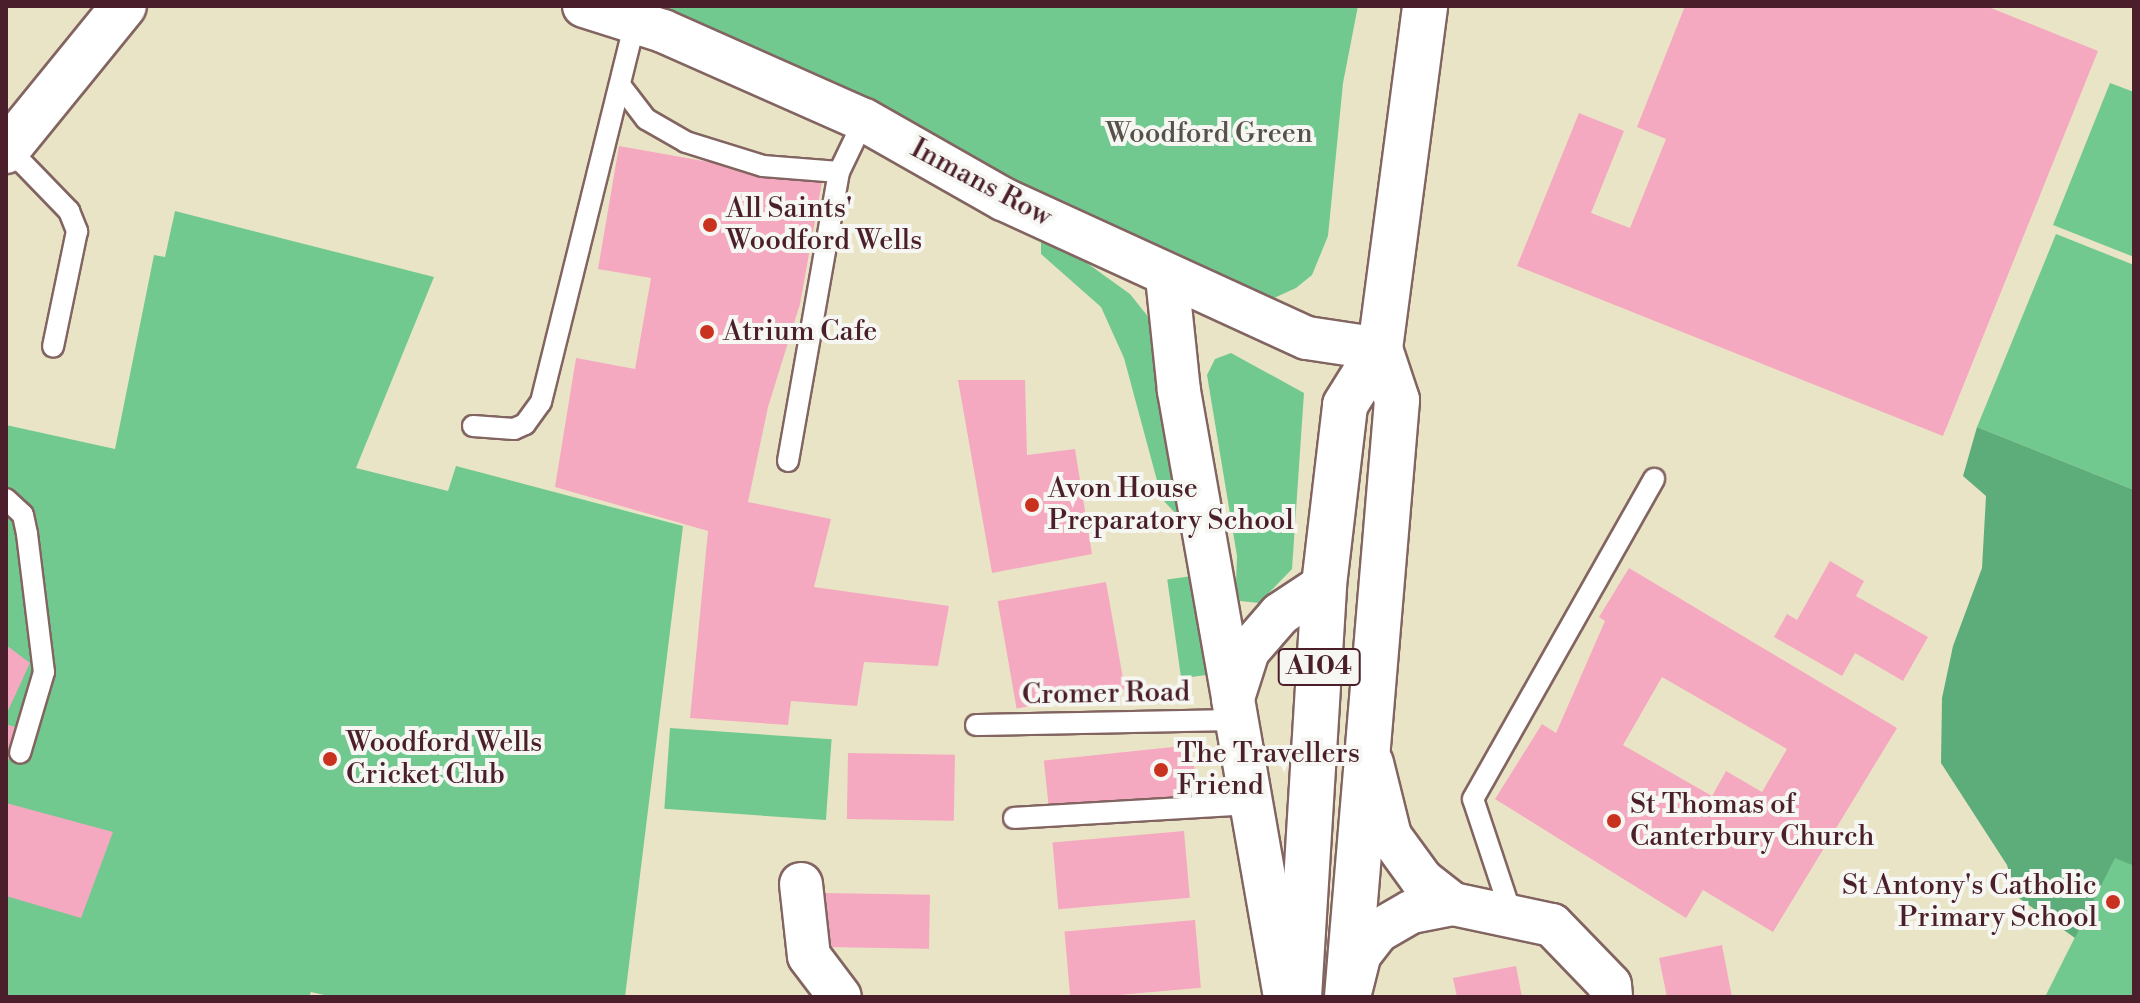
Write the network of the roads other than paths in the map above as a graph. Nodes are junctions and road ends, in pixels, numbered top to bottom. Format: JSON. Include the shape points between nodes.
{"nodes":[{"id":1,"x":124,"y":6,"type":"edge"},
{"id":2,"x":584,"y":6,"type":"edge"},
{"id":3,"x":1425,"y":6,"type":"edge"},
{"id":4,"x":635,"y":22,"type":"junction"},
{"id":5,"x":620,"y":85,"type":"junction"},
{"id":6,"x":864,"y":120,"type":"junction"},
{"id":7,"x":7,"y":150,"type":"edge"},
{"id":8,"x":839,"y":172,"type":"junction"},
{"id":9,"x":1167,"y":277,"type":"junction"},
{"id":10,"x":53,"y":347,"type":"dead end"},
{"id":11,"x":1380,"y":349,"type":"junction"},
{"id":12,"x":473,"y":426,"type":"dead end"},
{"id":13,"x":788,"y":461,"type":"dead end"},
{"id":14,"x":1654,"y":479,"type":"dead end"},
{"id":15,"x":6,"y":499,"type":"edge"},
{"id":16,"x":1324,"y":585,"type":"junction"},
{"id":17,"x":1235,"y":709,"type":"junction"},
{"id":18,"x":976,"y":725,"type":"dead end"},
{"id":19,"x":1370,"y":742,"type":"junction"},
{"id":20,"x":20,"y":753,"type":"dead end"},
{"id":21,"x":1250,"y":804,"type":"junction"},
{"id":22,"x":1014,"y":818,"type":"dead end"},
{"id":23,"x":801,"y":884,"type":"dead end"},
{"id":24,"x":1453,"y":904,"type":"junction"},
{"id":25,"x":1512,"y":916,"type":"junction"},
{"id":26,"x":840,"y":997,"type":"edge"},
{"id":27,"x":1285,"y":997,"type":"edge"},
{"id":28,"x":1299,"y":997,"type":"edge"},
{"id":29,"x":1348,"y":997,"type":"edge"},
{"id":30,"x":1611,"y":997,"type":"edge"}],
"edges":[{"from":1,"to":7,"type":"main road"},
{"from":2,"to":4,"type":"street","name":"Inmans Row"},
{"from":3,"to":11,"type":"main road","number":"A104"},
{"from":4,"to":5,"type":"lane"},
{"from":4,"to":6,"type":"street","name":"Inmans Row"},
{"from":5,"to":8,"type":"lane","via":[[646,119],[686,142],[763,166]]},
{"from":5,"to":12,"type":"lane","via":[[541,402],[535,415],[514,429]]},
{"from":6,"to":8,"type":"lane"},
{"from":6,"to":9,"type":"street","name":"Inmans Row","via":[[1003,199]]},
{"from":7,"to":10,"type":"lane","via":[[69,211],[77,231]]},
{"from":8,"to":13,"type":"lane"},
{"from":9,"to":11,"type":"street","name":"Inmans Row","via":[[1307,338]]},
{"from":9,"to":17,"type":"street","via":[[1179,391]]},
{"from":11,"to":16,"type":"main road","number":"A104","via":[[1345,405]]},
{"from":11,"to":19,"type":"main road","number":"A104","via":[[1397,400]]},
{"from":14,"to":25,"type":"lane","via":[[1473,799]]},
{"from":15,"to":20,"type":"lane","via":[[23,515],[44,672]]},
{"from":16,"to":17,"type":"street","via":[[1280,614],[1248,651]]},
{"from":16,"to":28,"type":"main road","number":"A104"},
{"from":17,"to":18,"type":"lane","name":"Cromer Road"},
{"from":17,"to":21,"type":"street"},
{"from":19,"to":24,"type":"street","via":[[1377,798],[1390,836],[1422,880]]},
{"from":19,"to":29,"type":"main road","number":"A104"},
{"from":21,"to":22,"type":"lane"},
{"from":21,"to":27,"type":"street"},
{"from":23,"to":26,"type":"street","via":[[809,956]]},
{"from":24,"to":25,"type":"street"},
{"from":24,"to":29,"type":"street","via":[[1411,912],[1378,931],[1360,954]]},
{"from":25,"to":30,"type":"street","via":[[1552,925],[1610,985]]}]}
